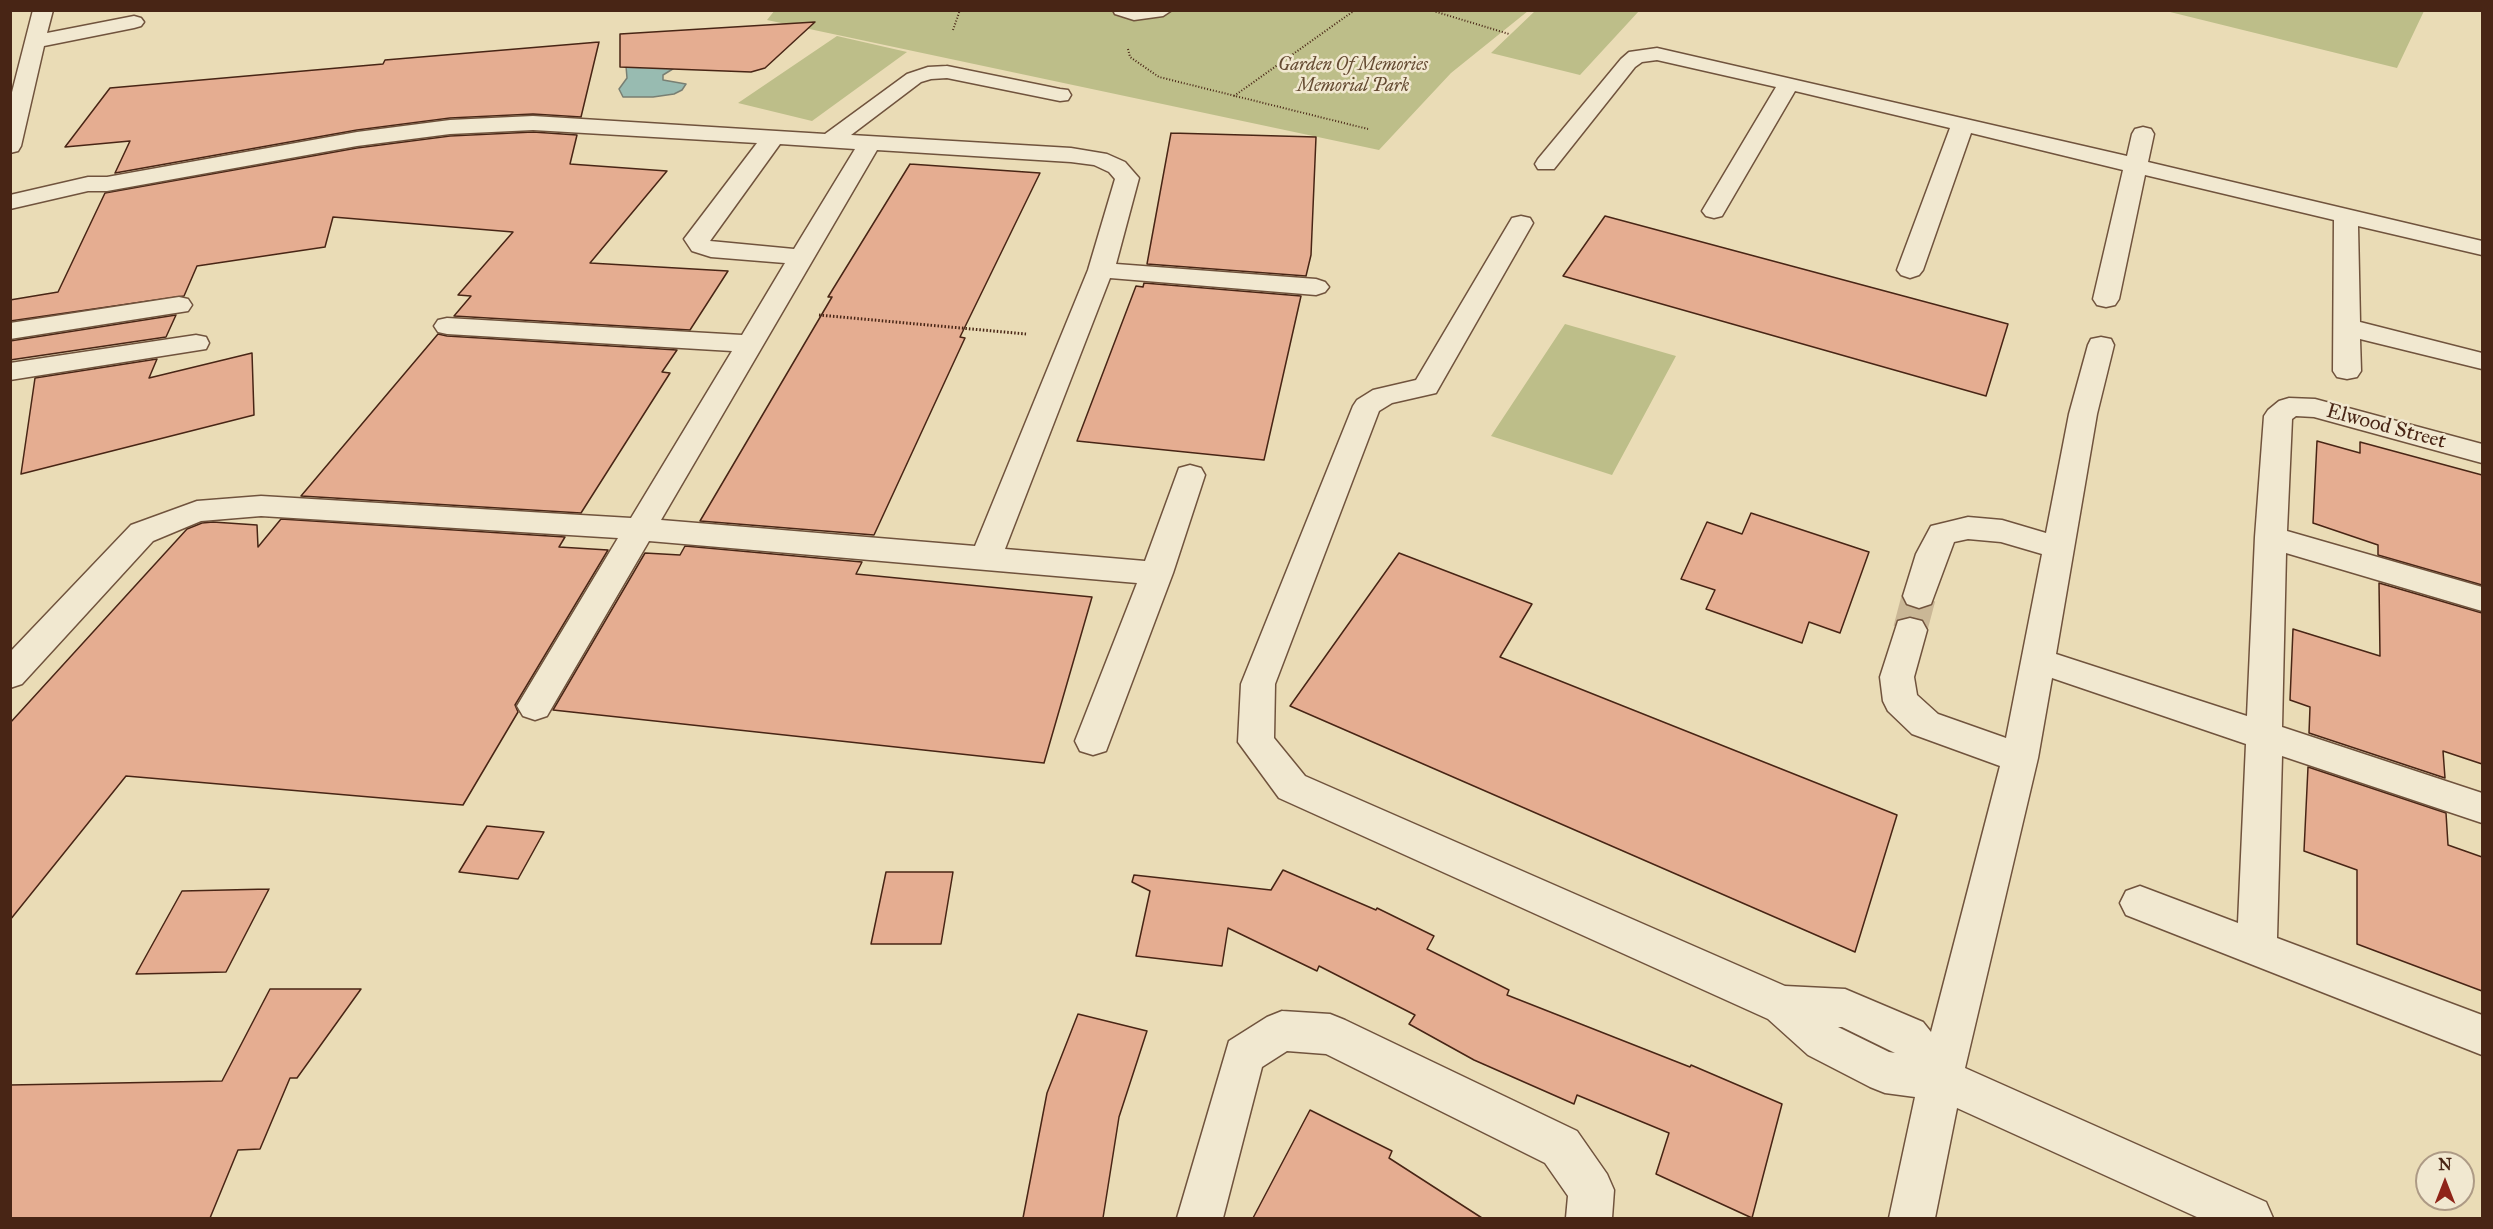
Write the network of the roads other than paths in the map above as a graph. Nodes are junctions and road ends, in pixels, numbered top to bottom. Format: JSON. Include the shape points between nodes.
{"nodes":[{"id":1,"x":43,"y":10,"type":"edge"},
{"id":2,"x":1163,"y":10,"type":"edge"},
{"id":3,"x":1128,"y":12,"type":"edge"},
{"id":4,"x":134,"y":22,"type":"dead end"},
{"id":5,"x":35,"y":42,"type":"junction"},
{"id":6,"x":1789,"y":83,"type":"junction"},
{"id":7,"x":1060,"y":95,"type":"dead end"},
{"id":8,"x":1963,"y":124,"type":"junction"},
{"id":9,"x":2143,"y":134,"type":"dead end"},
{"id":10,"x":773,"y":138,"type":"junction"},
{"id":11,"x":828,"y":142,"type":"junction"},
{"id":12,"x":869,"y":144,"type":"junction"},
{"id":13,"x":10,"y":146,"type":"edge"},
{"id":14,"x":1545,"y":164,"type":"dead end"},
{"id":15,"x":2136,"y":165,"type":"junction"},
{"id":16,"x":107,"y":184,"type":"junction"},
{"id":17,"x":10,"y":202,"type":"edge"},
{"id":18,"x":10,"y":210,"type":"edge"},
{"id":19,"x":1714,"y":211,"type":"dead end"},
{"id":20,"x":2346,"y":217,"type":"junction"},
{"id":21,"x":1521,"y":223,"type":"dead end"},
{"id":22,"x":2482,"y":248,"type":"edge"},
{"id":23,"x":802,"y":256,"type":"junction"},
{"id":24,"x":1101,"y":270,"type":"junction"},
{"id":25,"x":1910,"y":270,"type":"dead end"},
{"id":26,"x":1316,"y":287,"type":"dead end"},
{"id":27,"x":2106,"y":299,"type":"dead end"},
{"id":28,"x":179,"y":305,"type":"dead end"},
{"id":29,"x":447,"y":326,"type":"dead end"},
{"id":30,"x":2346,"y":327,"type":"junction"},
{"id":31,"x":10,"y":331,"type":"edge"},
{"id":32,"x":196,"y":343,"type":"dead end"},
{"id":33,"x":751,"y":344,"type":"junction"},
{"id":34,"x":2101,"y":345,"type":"dead end"},
{"id":35,"x":2482,"y":361,"type":"edge"},
{"id":36,"x":2347,"y":371,"type":"dead end"},
{"id":37,"x":10,"y":372,"type":"edge"},
{"id":38,"x":2482,"y":453,"type":"edge"},
{"id":39,"x":1190,"y":475,"type":"dead end"},
{"id":40,"x":640,"y":529,"type":"junction"},
{"id":41,"x":2271,"y":537,"type":"junction"},
{"id":42,"x":2061,"y":548,"type":"junction"},
{"id":43,"x":986,"y":557,"type":"junction"},
{"id":44,"x":1157,"y":573,"type":"junction"},
{"id":45,"x":1920,"y":596,"type":"tunnel mouth"},
{"id":46,"x":2482,"y":599,"type":"edge"},
{"id":47,"x":1910,"y":630,"type":"tunnel mouth"},
{"id":48,"x":2039,"y":661,"type":"junction"},
{"id":49,"x":10,"y":675,"type":"edge"},
{"id":50,"x":535,"y":706,"type":"dead end"},
{"id":51,"x":2263,"y":735,"type":"junction"},
{"id":52,"x":1093,"y":741,"type":"dead end"},
{"id":53,"x":2020,"y":758,"type":"junction"},
{"id":54,"x":2482,"y":808,"type":"edge"},
{"id":55,"x":2140,"y":903,"type":"dead end"},
{"id":56,"x":2257,"y":949,"type":"junction"},
{"id":57,"x":2482,"y":1035,"type":"edge"},
{"id":58,"x":1941,"y":1079,"type":"junction"},
{"id":59,"x":1200,"y":1218,"type":"edge"},
{"id":60,"x":1589,"y":1218,"type":"edge"},
{"id":61,"x":1912,"y":1218,"type":"edge"},
{"id":62,"x":2250,"y":1218,"type":"edge"}],
"edges":[{"from":1,"to":5,"type":"street"},
{"from":2,"to":3,"type":"street"},
{"from":4,"to":5,"type":"street"},
{"from":5,"to":13,"type":"street"},
{"from":6,"to":8,"type":"street"},
{"from":6,"to":14,"type":"street","via":[[1657,54],[1636,56]]},
{"from":6,"to":19,"type":"street"},
{"from":7,"to":11,"type":"street","via":[[947,72],[928,73],[914,78]]},
{"from":8,"to":15,"type":"street"},
{"from":8,"to":25,"type":"street"},
{"from":9,"to":15,"type":"street"},
{"from":10,"to":11,"type":"street"},
{"from":10,"to":16,"type":"street","via":[[533,123],[450,127],[357,139]]},
{"from":10,"to":23,"type":"street","via":[[696,239],[711,250]]},
{"from":11,"to":12,"type":"street"},
{"from":12,"to":23,"type":"street"},
{"from":12,"to":24,"type":"street","via":[[1071,155],[1099,159],[1117,167],[1127,178]]},
{"from":15,"to":20,"type":"street"},
{"from":15,"to":27,"type":"street"},
{"from":16,"to":17,"type":"street","via":[[88,184]]},
{"from":16,"to":18,"type":"street"},
{"from":20,"to":22,"type":"street"},
{"from":20,"to":30,"type":"street"},
{"from":21,"to":58,"type":"street","via":[[1426,387],[1383,396],[1368,406],[1257,684],[1256,742],[1292,787],[1784,1005],[1823,1041],[1885,1072]]},
{"from":23,"to":33,"type":"street"},
{"from":24,"to":26,"type":"street"},
{"from":24,"to":43,"type":"street"},
{"from":28,"to":31,"type":"street"},
{"from":29,"to":33,"type":"street"},
{"from":30,"to":35,"type":"street"},
{"from":30,"to":36,"type":"street"},
{"from":32,"to":37,"type":"street"},
{"from":33,"to":40,"type":"street"},
{"from":34,"to":42,"type":"street","via":[[2083,414]]},
{"from":38,"to":41,"type":"street","name":"Elwood Street","via":[[2315,408],[2289,407],[2278,416]]},
{"from":39,"to":44,"type":"street"},
{"from":40,"to":43,"type":"street"},
{"from":40,"to":49,"type":"street","via":[[261,506],[197,511],[142,533]]},
{"from":40,"to":50,"type":"street"},
{"from":41,"to":46,"type":"street"},
{"from":41,"to":51,"type":"street"},
{"from":42,"to":45,"type":"street","via":[[2002,531],[1968,528],[1942,534]]},
{"from":42,"to":48,"type":"street"},
{"from":43,"to":44,"type":"street"},
{"from":44,"to":52,"type":"street"},
{"from":47,"to":53,"type":"street","via":[[1897,677],[1900,701],[1925,724]]},
{"from":48,"to":51,"type":"street"},
{"from":48,"to":53,"type":"street"},
{"from":51,"to":54,"type":"street"},
{"from":51,"to":56,"type":"street"},
{"from":53,"to":58,"type":"street"},
{"from":55,"to":56,"type":"street"},
{"from":56,"to":57,"type":"street"},
{"from":58,"to":61,"type":"street"},
{"from":58,"to":62,"type":"street"},
{"from":59,"to":60,"type":"street","via":[[1244,1055],[1282,1031],[1330,1034],[1561,1148],[1592,1190]]}]}
